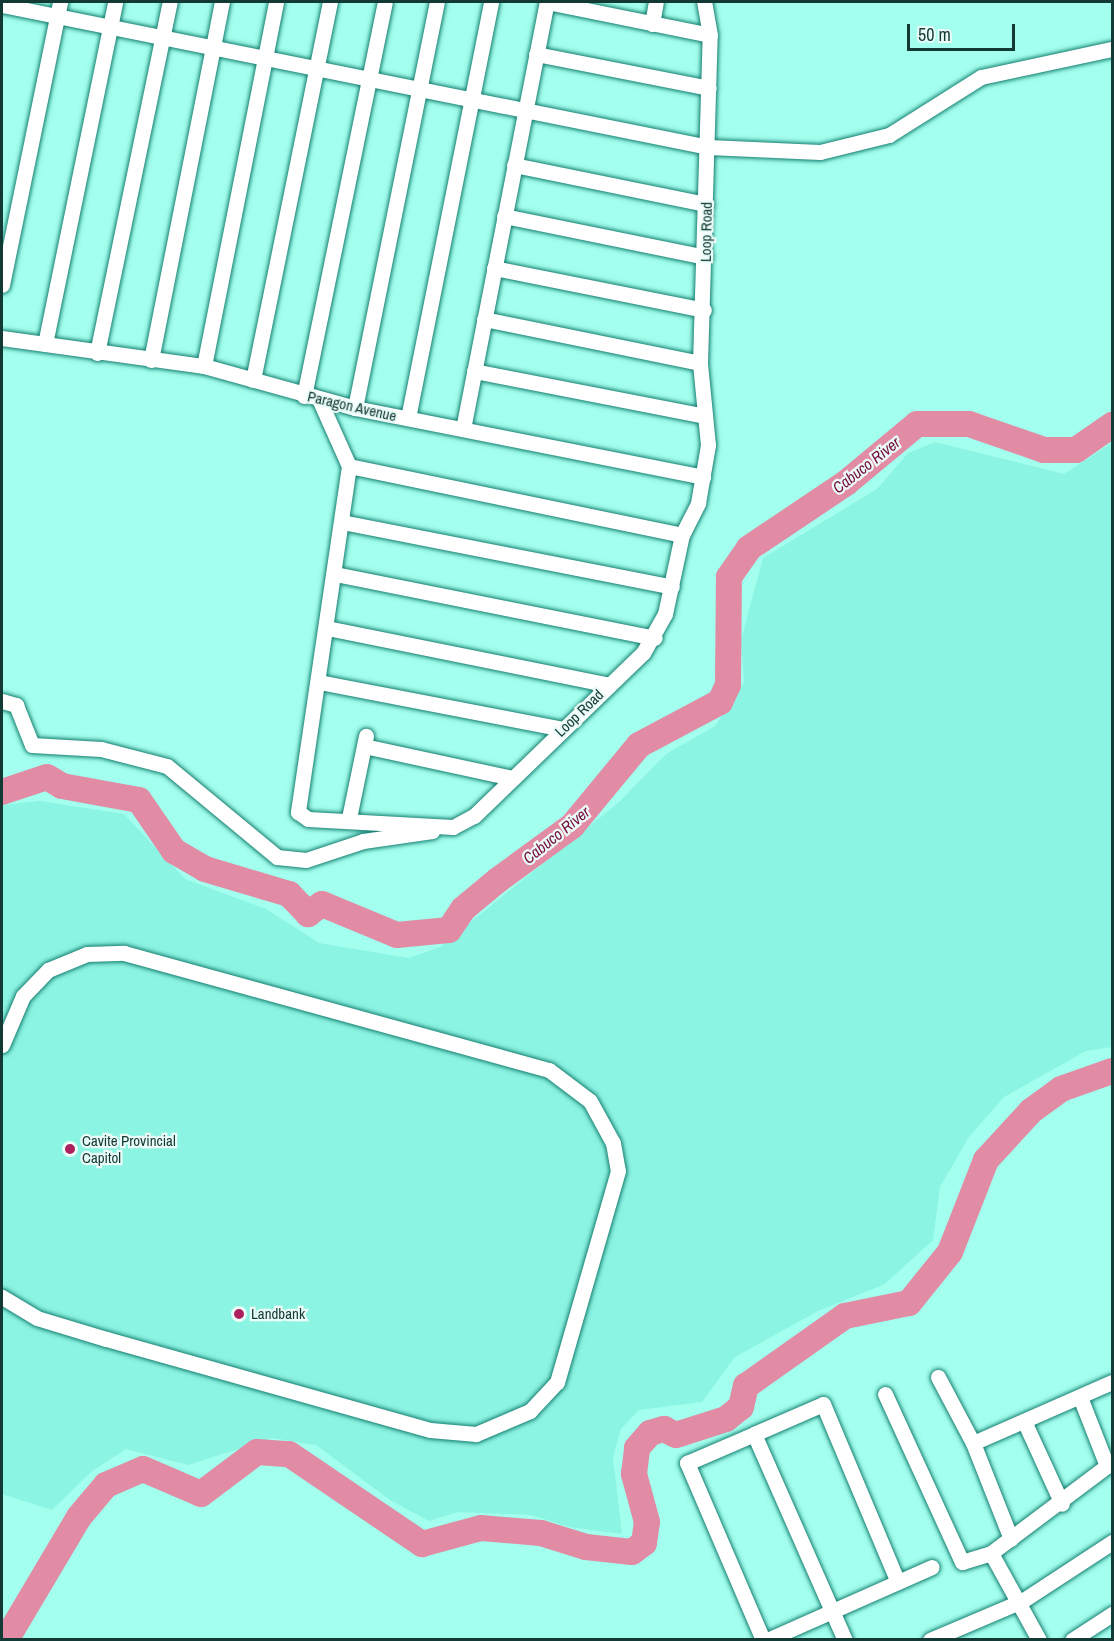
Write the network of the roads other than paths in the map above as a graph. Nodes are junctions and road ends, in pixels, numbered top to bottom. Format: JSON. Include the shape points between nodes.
{"nodes":[{"id":1,"x":115,"y":2,"type":"edge"},
{"id":2,"x":170,"y":2,"type":"edge"},
{"id":3,"x":222,"y":2,"type":"edge"},
{"id":4,"x":276,"y":2,"type":"edge"},
{"id":5,"x":330,"y":2,"type":"edge"},
{"id":6,"x":385,"y":2,"type":"edge"},
{"id":7,"x":437,"y":2,"type":"edge"},
{"id":8,"x":491,"y":2,"type":"edge"},
{"id":9,"x":547,"y":2,"type":"edge"},
{"id":10,"x":656,"y":2,"type":"edge"},
{"id":11,"x":704,"y":2,"type":"edge"},
{"id":12,"x":3,"y":7,"type":"edge"},
{"id":13,"x":600,"y":7,"type":"edge"},
{"id":14,"x":58,"y":9,"type":"edge"},
{"id":15,"x":652,"y":24,"type":"junction"},
{"id":16,"x":110,"y":27,"type":"junction"},
{"id":17,"x":710,"y":35,"type":"junction"},
{"id":18,"x":163,"y":37,"type":"junction"},
{"id":19,"x":213,"y":47,"type":"junction"},
{"id":20,"x":1113,"y":49,"type":"edge"},
{"id":21,"x":536,"y":54,"type":"junction"},
{"id":22,"x":265,"y":58,"type":"junction"},
{"id":23,"x":316,"y":68,"type":"junction"},
{"id":24,"x":369,"y":79,"type":"junction"},
{"id":25,"x":709,"y":88,"type":"junction"},
{"id":26,"x":419,"y":89,"type":"junction"},
{"id":27,"x":472,"y":99,"type":"junction"},
{"id":28,"x":525,"y":110,"type":"junction"},
{"id":29,"x":708,"y":147,"type":"junction"},
{"id":30,"x":514,"y":165,"type":"junction"},
{"id":31,"x":706,"y":204,"type":"junction"},
{"id":32,"x":504,"y":216,"type":"junction"},
{"id":33,"x":705,"y":257,"type":"junction"},
{"id":34,"x":494,"y":268,"type":"junction"},
{"id":35,"x":2,"y":285,"type":"edge"},
{"id":36,"x":704,"y":310,"type":"junction"},
{"id":37,"x":484,"y":319,"type":"junction"},
{"id":38,"x":2,"y":338,"type":"edge"},
{"id":39,"x":45,"y":344,"type":"junction"},
{"id":40,"x":97,"y":352,"type":"junction"},
{"id":41,"x":151,"y":360,"type":"junction"},
{"id":42,"x":700,"y":363,"type":"junction"},
{"id":43,"x":204,"y":366,"type":"junction"},
{"id":44,"x":474,"y":371,"type":"junction"},
{"id":45,"x":253,"y":380,"type":"junction"},
{"id":46,"x":312,"y":397,"type":"junction"},
{"id":47,"x":355,"y":408,"type":"junction"},
{"id":48,"x":705,"y":416,"type":"junction"},
{"id":49,"x":408,"y":418,"type":"junction"},
{"id":50,"x":463,"y":429,"type":"junction"},
{"id":51,"x":349,"y":466,"type":"junction"},
{"id":52,"x":703,"y":477,"type":"junction"},
{"id":53,"x":342,"y":522,"type":"junction"},
{"id":54,"x":682,"y":535,"type":"junction"},
{"id":55,"x":334,"y":574,"type":"junction"},
{"id":56,"x":672,"y":587,"type":"junction"},
{"id":57,"x":327,"y":628,"type":"junction"},
{"id":58,"x":655,"y":638,"type":"junction"},
{"id":59,"x":319,"y":682,"type":"junction"},
{"id":60,"x":609,"y":685,"type":"junction"},
{"id":61,"x":2,"y":701,"type":"edge"},
{"id":62,"x":562,"y":729,"type":"junction"},
{"id":63,"x":512,"y":778,"type":"junction"},
{"id":64,"x":349,"y":818,"type":"junction"},
{"id":65,"x":453,"y":827,"type":"junction"},
{"id":66,"x":2,"y":1046,"type":"edge"},
{"id":67,"x":2,"y":1297,"type":"edge"},
{"id":68,"x":938,"y":1377,"type":"dead end"},
{"id":69,"x":1113,"y":1382,"type":"edge"},
{"id":70,"x":885,"y":1394,"type":"dead end"},
{"id":71,"x":1080,"y":1396,"type":"junction"},
{"id":72,"x":1024,"y":1420,"type":"junction"},
{"id":73,"x":754,"y":1434,"type":"junction"},
{"id":74,"x":973,"y":1443,"type":"junction"},
{"id":75,"x":1110,"y":1464,"type":"edge"},
{"id":76,"x":1062,"y":1504,"type":"junction"},
{"id":77,"x":1011,"y":1539,"type":"junction"},
{"id":78,"x":1113,"y":1542,"type":"edge"},
{"id":79,"x":991,"y":1553,"type":"junction"},
{"id":80,"x":932,"y":1567,"type":"dead end"},
{"id":81,"x":898,"y":1582,"type":"junction"},
{"id":82,"x":1022,"y":1601,"type":"junction"},
{"id":83,"x":832,"y":1610,"type":"junction"},
{"id":84,"x":1113,"y":1614,"type":"edge"},
{"id":85,"x":765,"y":1640,"type":"edge"},
{"id":86,"x":845,"y":1640,"type":"edge"},
{"id":87,"x":930,"y":1640,"type":"edge"},
{"id":88,"x":1039,"y":1640,"type":"edge"},
{"id":89,"x":1072,"y":1640,"type":"edge"}],
"edges":[{"from":1,"to":16,"type":"street"},
{"from":2,"to":18,"type":"street"},
{"from":3,"to":19,"type":"street"},
{"from":4,"to":22,"type":"street"},
{"from":5,"to":23,"type":"street"},
{"from":6,"to":24,"type":"street"},
{"from":7,"to":26,"type":"street"},
{"from":8,"to":27,"type":"street"},
{"from":9,"to":13,"type":"street"},
{"from":9,"to":21,"type":"street"},
{"from":10,"to":15,"type":"street"},
{"from":11,"to":17,"type":"street","name":"Loop Road"},
{"from":12,"to":14,"type":"street"},
{"from":13,"to":15,"type":"street"},
{"from":14,"to":16,"type":"street"},
{"from":14,"to":35,"type":"street"},
{"from":15,"to":17,"type":"street"},
{"from":16,"to":18,"type":"street"},
{"from":16,"to":39,"type":"street"},
{"from":17,"to":25,"type":"street","name":"Loop Road"},
{"from":18,"to":19,"type":"street"},
{"from":18,"to":40,"type":"street"},
{"from":19,"to":22,"type":"street"},
{"from":19,"to":41,"type":"street"},
{"from":20,"to":29,"type":"street","via":[[981,76],[878,138],[820,152]]},
{"from":21,"to":25,"type":"street"},
{"from":21,"to":28,"type":"street"},
{"from":22,"to":23,"type":"street"},
{"from":22,"to":43,"type":"street"},
{"from":23,"to":24,"type":"street"},
{"from":23,"to":45,"type":"street"},
{"from":24,"to":26,"type":"street"},
{"from":24,"to":46,"type":"street"},
{"from":25,"to":29,"type":"street","name":"Loop Road"},
{"from":26,"to":27,"type":"street"},
{"from":26,"to":47,"type":"street"},
{"from":27,"to":28,"type":"street"},
{"from":27,"to":49,"type":"street"},
{"from":28,"to":29,"type":"street"},
{"from":28,"to":30,"type":"street"},
{"from":29,"to":31,"type":"street","name":"Loop Road"},
{"from":30,"to":31,"type":"street"},
{"from":30,"to":32,"type":"street"},
{"from":31,"to":33,"type":"street","name":"Loop Road"},
{"from":32,"to":33,"type":"street"},
{"from":32,"to":34,"type":"street"},
{"from":33,"to":36,"type":"street","name":"Loop Road"},
{"from":34,"to":36,"type":"street"},
{"from":34,"to":37,"type":"street"},
{"from":36,"to":42,"type":"street","name":"Loop Road"},
{"from":37,"to":42,"type":"street"},
{"from":37,"to":44,"type":"street"},
{"from":38,"to":39,"type":"street","name":"Paragon Avenue"},
{"from":39,"to":40,"type":"street","name":"Paragon Avenue"},
{"from":40,"to":41,"type":"street","name":"Paragon Avenue"},
{"from":41,"to":43,"type":"street","name":"Paragon Avenue"},
{"from":42,"to":48,"type":"street","name":"Loop Road"},
{"from":43,"to":45,"type":"street","name":"Paragon Avenue"},
{"from":44,"to":48,"type":"street"},
{"from":44,"to":50,"type":"street"},
{"from":45,"to":46,"type":"street","name":"Paragon Avenue"},
{"from":46,"to":47,"type":"street","name":"Paragon Avenue"},
{"from":46,"to":51,"type":"street"},
{"from":47,"to":49,"type":"street","name":"Paragon Avenue"},
{"from":48,"to":52,"type":"street","name":"Loop Road"},
{"from":49,"to":50,"type":"street","name":"Paragon Avenue"},
{"from":50,"to":52,"type":"street","name":"Paragon Avenue"},
{"from":51,"to":53,"type":"street"},
{"from":51,"to":54,"type":"street"},
{"from":52,"to":54,"type":"street","name":"Loop Road","via":[[695,512]]},
{"from":53,"to":55,"type":"street"},
{"from":53,"to":56,"type":"street"},
{"from":54,"to":56,"type":"street","name":"Loop Road"},
{"from":55,"to":57,"type":"street"},
{"from":55,"to":58,"type":"street"},
{"from":56,"to":58,"type":"street","name":"Loop Road"},
{"from":57,"to":59,"type":"street"},
{"from":57,"to":60,"type":"street"},
{"from":58,"to":60,"type":"street","name":"Loop Road"},
{"from":59,"to":62,"type":"street"},
{"from":59,"to":64,"type":"street","via":[[297,808],[308,819]]},
{"from":60,"to":62,"type":"street","name":"Loop Road"},
{"from":61,"to":65,"type":"street","via":[[16,705],[32,745],[101,749],[167,766],[277,857],[306,860],[363,841]]},
{"from":62,"to":63,"type":"street","name":"Loop Road"},
{"from":63,"to":64,"type":"street","via":[[365,741]]},
{"from":63,"to":65,"type":"street","name":"Loop Road","via":[[474,816]]},
{"from":64,"to":65,"type":"street"},
{"from":66,"to":67,"type":"street","via":[[23,996],[48,970],[87,954],[124,953],[549,1070],[590,1101],[613,1143],[618,1171],[557,1382],[530,1411],[476,1434],[430,1430],[186,1362],[37,1318]]},
{"from":68,"to":74,"type":"street"},
{"from":69,"to":71,"type":"street"},
{"from":70,"to":79,"type":"street","via":[[962,1562]]},
{"from":71,"to":72,"type":"street"},
{"from":71,"to":75,"type":"street"},
{"from":72,"to":74,"type":"street"},
{"from":72,"to":76,"type":"street"},
{"from":73,"to":81,"type":"street","via":[[823,1404]]},
{"from":73,"to":83,"type":"street"},
{"from":73,"to":85,"type":"street","via":[[687,1463]]},
{"from":74,"to":77,"type":"street"},
{"from":75,"to":76,"type":"street"},
{"from":76,"to":77,"type":"street"},
{"from":77,"to":79,"type":"street"},
{"from":78,"to":82,"type":"street"},
{"from":79,"to":82,"type":"street"},
{"from":80,"to":81,"type":"street"},
{"from":81,"to":83,"type":"street"},
{"from":82,"to":87,"type":"street"},
{"from":82,"to":88,"type":"street"},
{"from":83,"to":85,"type":"street"},
{"from":83,"to":86,"type":"street"},
{"from":84,"to":89,"type":"street"}]}
